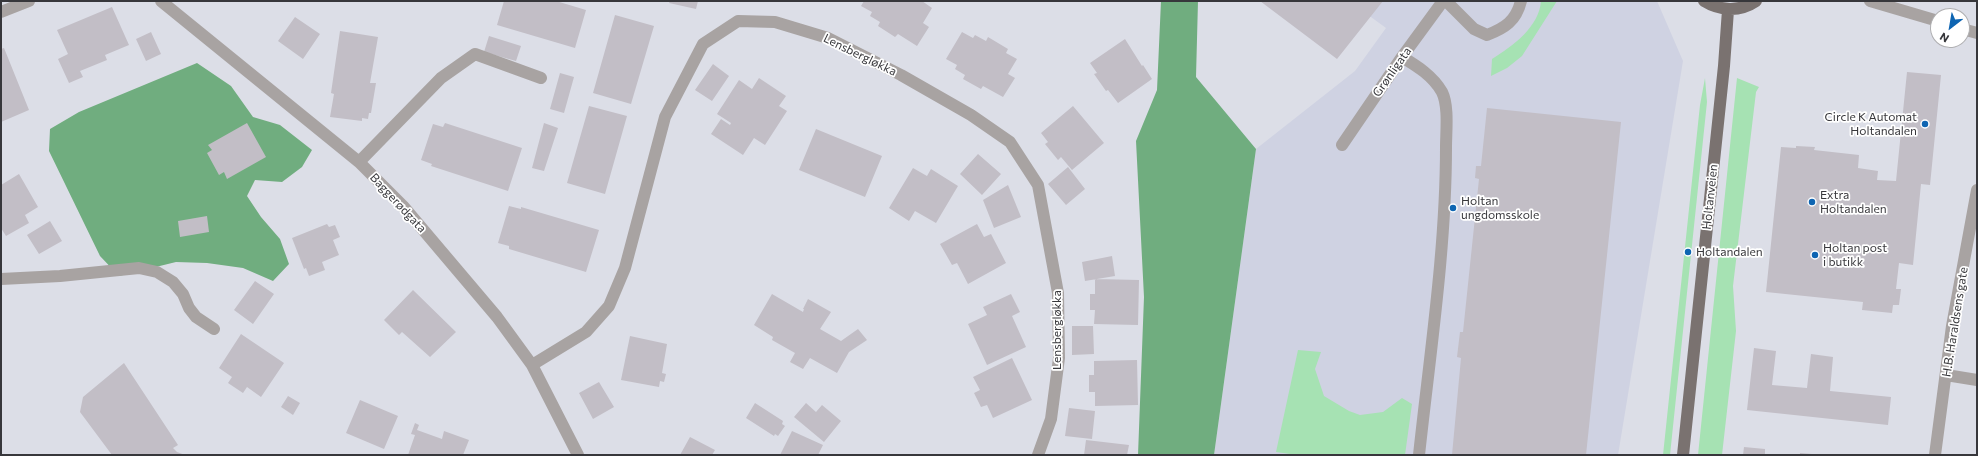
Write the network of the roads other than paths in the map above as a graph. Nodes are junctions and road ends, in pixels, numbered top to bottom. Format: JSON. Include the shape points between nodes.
{"nodes":[{"id":1,"x":29,"y":1,"type":"edge"},
{"id":2,"x":161,"y":1,"type":"edge"},
{"id":3,"x":1445,"y":1,"type":"edge"},
{"id":4,"x":1521,"y":1,"type":"edge"},
{"id":5,"x":1704,"y":1,"type":"edge"},
{"id":6,"x":1756,"y":1,"type":"edge"},
{"id":7,"x":1870,"y":1,"type":"edge"},
{"id":8,"x":1728,"y":10,"type":"junction"},
{"id":9,"x":1,"y":12,"type":"edge"},
{"id":10,"x":1930,"y":20,"type":"edge"},
{"id":11,"x":1402,"y":57,"type":"junction"},
{"id":12,"x":541,"y":78,"type":"dead end"},
{"id":13,"x":1342,"y":145,"type":"dead end"},
{"id":14,"x":359,"y":162,"type":"junction"},
{"id":15,"x":1977,"y":190,"type":"edge"},
{"id":16,"x":1,"y":279,"type":"edge"},
{"id":17,"x":214,"y":329,"type":"dead end"},
{"id":18,"x":532,"y":365,"type":"junction"},
{"id":19,"x":1946,"y":374,"type":"junction"},
{"id":20,"x":1977,"y":380,"type":"edge"},
{"id":21,"x":578,"y":455,"type":"edge"},
{"id":22,"x":1038,"y":455,"type":"edge"},
{"id":23,"x":1419,"y":455,"type":"edge"},
{"id":24,"x":1683,"y":455,"type":"edge"},
{"id":25,"x":1935,"y":455,"type":"edge"}],
"edges":[{"from":1,"to":9,"type":"street"},
{"from":2,"to":14,"type":"street","name":"Baggerødgata"},
{"from":3,"to":4,"type":"street","via":[[1474,29],[1487,34],[1505,28],[1519,10]]},
{"from":3,"to":11,"type":"street","name":"Grønligata"},
{"from":5,"to":8,"type":"main road"},
{"from":6,"to":8,"type":"main road"},
{"from":7,"to":10,"type":"street"},
{"from":8,"to":24,"type":"main road","name":"Holtanveien"},
{"from":11,"to":13,"type":"street","name":"Grønligata"},
{"from":11,"to":23,"type":"street","via":[[1433,79],[1443,94],[1446,117],[1442,238]]},
{"from":12,"to":14,"type":"street","via":[[475,54],[441,78]]},
{"from":14,"to":18,"type":"street","name":"Baggerødgata","via":[[423,229],[497,317]]},
{"from":15,"to":19,"type":"street","name":"H.B. Haraldsens gate","via":[[1952,326]]},
{"from":16,"to":17,"type":"street","via":[[139,268],[157,272],[173,282],[196,317]]},
{"from":18,"to":21,"type":"street","name":"Baggerødgata"},
{"from":18,"to":22,"type":"street","name":"Lensbergløkka","via":[[586,332],[609,306],[625,268],[665,118],[703,44],[738,21],[775,22],[828,38],[901,75],[971,115],[1010,142],[1038,185],[1058,293],[1059,358],[1050,419]]},
{"from":19,"to":20,"type":"street"},
{"from":19,"to":25,"type":"street","name":"H.B. Haraldsens gate"}]}
